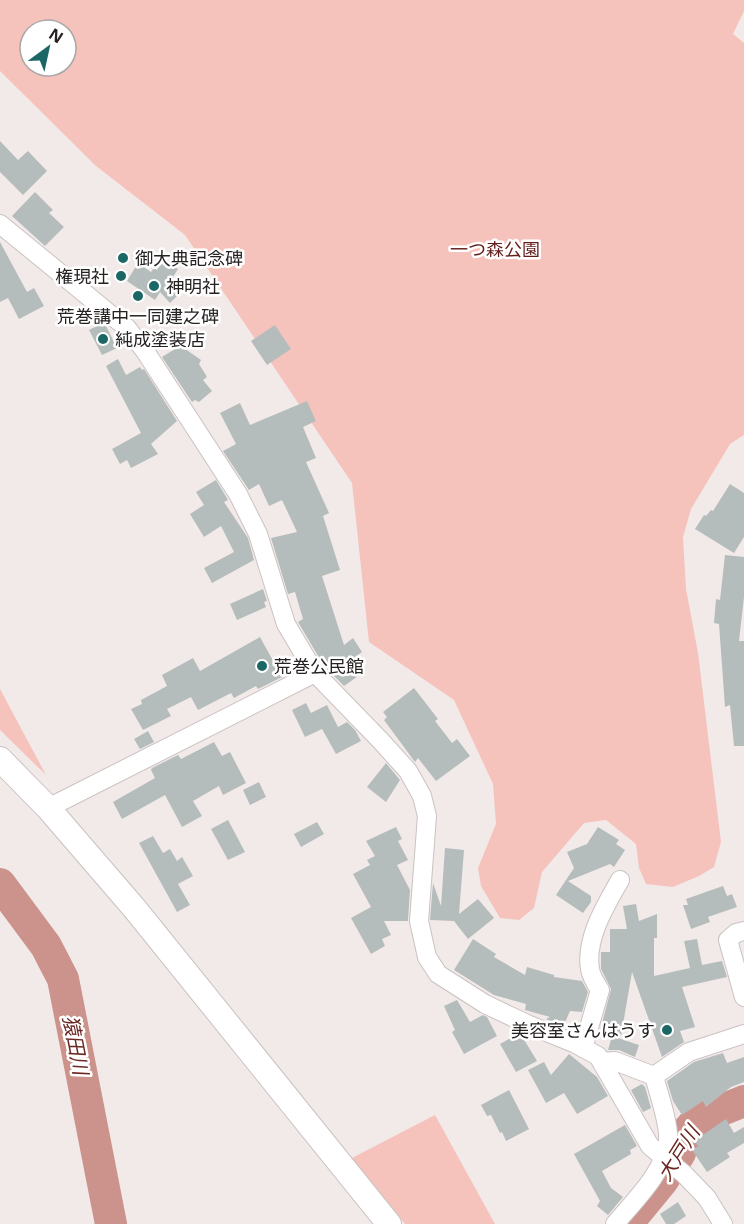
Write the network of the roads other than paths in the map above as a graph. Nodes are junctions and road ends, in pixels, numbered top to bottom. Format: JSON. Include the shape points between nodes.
{"nodes":[{"id":1,"x":0,"y":224,"type":"edge"},
{"id":2,"x":315,"y":673,"type":"junction"},
{"id":3,"x":0,"y":759,"type":"edge"},
{"id":4,"x":48,"y":808,"type":"junction"},
{"id":5,"x":620,"y":880,"type":"dead end"},
{"id":6,"x":744,"y":932,"type":"edge"},
{"id":7,"x":744,"y":998,"type":"edge"},
{"id":8,"x":744,"y":1035,"type":"edge"},
{"id":9,"x":583,"y":1048,"type":"junction"},
{"id":10,"x":602,"y":1062,"type":"junction"},
{"id":11,"x":654,"y":1076,"type":"junction"},
{"id":12,"x":664,"y":1159,"type":"junction"},
{"id":13,"x":389,"y":1224,"type":"edge"},
{"id":14,"x":615,"y":1224,"type":"edge"},
{"id":15,"x":723,"y":1224,"type":"edge"}],
"edges":[{"from":1,"to":2,"type":"street","via":[[127,328],[145,351],[238,494],[258,534],[286,624]]},
{"from":2,"to":4,"type":"street"},
{"from":2,"to":9,"type":"street","via":[[401,764],[422,796],[427,816],[419,921],[427,957],[438,975],[485,1004]]},
{"from":3,"to":4,"type":"street"},
{"from":4,"to":13,"type":"street","via":[[135,909]]},
{"from":5,"to":9,"type":"street","via":[[599,917],[589,957],[590,971],[600,990]]},
{"from":6,"to":7,"type":"street","via":[[728,940]]},
{"from":8,"to":11,"type":"street","via":[[689,1052]]},
{"from":9,"to":10,"type":"street"},
{"from":10,"to":11,"type":"street","via":[[615,1061]]},
{"from":10,"to":12,"type":"street","via":[[650,1146]]},
{"from":11,"to":12,"type":"street","via":[[668,1139]]},
{"from":12,"to":14,"type":"street"},
{"from":12,"to":15,"type":"street","via":[[707,1198]]}]}
